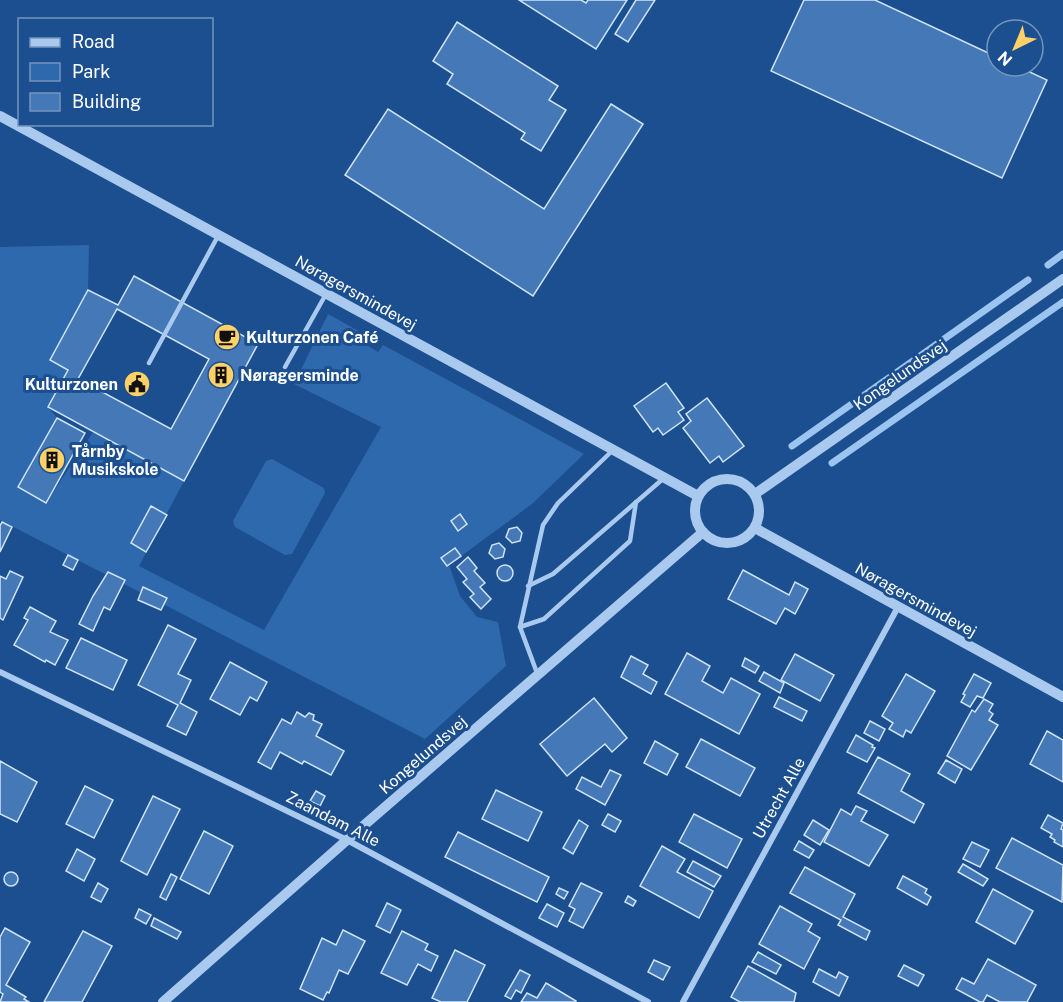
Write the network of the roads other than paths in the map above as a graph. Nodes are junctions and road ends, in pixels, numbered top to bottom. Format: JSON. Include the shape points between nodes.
{"nodes":[{"id":1,"x":0,"y":116,"type":"edge"},
{"id":2,"x":18,"y":126,"type":"edge"},
{"id":3,"x":18,"y":126,"type":"edge"},
{"id":4,"x":218,"y":235,"type":"junction"},
{"id":5,"x":1063,"y":279,"type":"edge"},
{"id":6,"x":326,"y":294,"type":"junction"},
{"id":7,"x":149,"y":363,"type":"dead end"},
{"id":8,"x":285,"y":367,"type":"dead end"},
{"id":9,"x":613,"y":450,"type":"junction"},
{"id":10,"x":665,"y":478,"type":"junction"},
{"id":11,"x":755,"y":494,"type":"junction"},
{"id":12,"x":698,"y":496,"type":"junction"},
{"id":13,"x":636,"y":502,"type":"junction"},
{"id":14,"x":755,"y":528,"type":"junction"},
{"id":15,"x":703,"y":532,"type":"junction"},
{"id":16,"x":528,"y":586,"type":"junction"},
{"id":17,"x":898,"y":607,"type":"junction"},
{"id":18,"x":520,"y":627,"type":"junction"},
{"id":19,"x":0,"y":672,"type":"edge"},
{"id":20,"x":538,"y":676,"type":"junction"},
{"id":21,"x":1063,"y":697,"type":"edge"},
{"id":22,"x":347,"y":840,"type":"junction"},
{"id":23,"x":163,"y":1002,"type":"edge"},
{"id":24,"x":648,"y":1002,"type":"edge"},
{"id":25,"x":683,"y":1002,"type":"edge"}],
"edges":[{"from":1,"to":3,"type":"street","name":"Nøragersmindevej"},
{"from":2,"to":4,"type":"street","name":"Nøragersmindevej"},
{"from":4,"to":6,"type":"street","name":"Nøragersmindevej"},
{"from":4,"to":7,"type":"lane"},
{"from":5,"to":11,"type":"street","name":"Kongelundsvej"},
{"from":6,"to":8,"type":"lane"},
{"from":6,"to":9,"type":"street","name":"Nøragersmindevej"},
{"from":9,"to":10,"type":"street","name":"Nøragersmindevej"},
{"from":9,"to":16,"type":"lane","via":[[558,503],[543,525]]},
{"from":10,"to":12,"type":"street","name":"Nøragersmindevej"},
{"from":10,"to":13,"type":"lane"},
{"from":11,"to":12,"type":"street","via":[[748,486],[726,478],[714,481]]},
{"from":11,"to":14,"type":"street","via":[[759,517]]},
{"from":12,"to":15,"type":"street","via":[[694,508]]},
{"from":13,"to":16,"type":"lane","via":[[553,574]]},
{"from":13,"to":18,"type":"lane","via":[[630,541],[544,618]]},
{"from":14,"to":15,"type":"street","via":[[747,537],[724,543]]},
{"from":14,"to":17,"type":"street","name":"Nøragersmindevej"},
{"from":15,"to":20,"type":"street","name":"Kongelundsvej"},
{"from":16,"to":18,"type":"lane"},
{"from":17,"to":21,"type":"street","name":"Nøragersmindevej"},
{"from":17,"to":25,"type":"street","name":"Utrecht Alle"},
{"from":18,"to":20,"type":"lane"},
{"from":19,"to":22,"type":"street","name":"Zaandam Alle"},
{"from":20,"to":22,"type":"street","name":"Kongelundsvej"},
{"from":22,"to":23,"type":"street","name":"Kongelundsvej"},
{"from":22,"to":24,"type":"street","name":"Zaandam Alle"}]}
